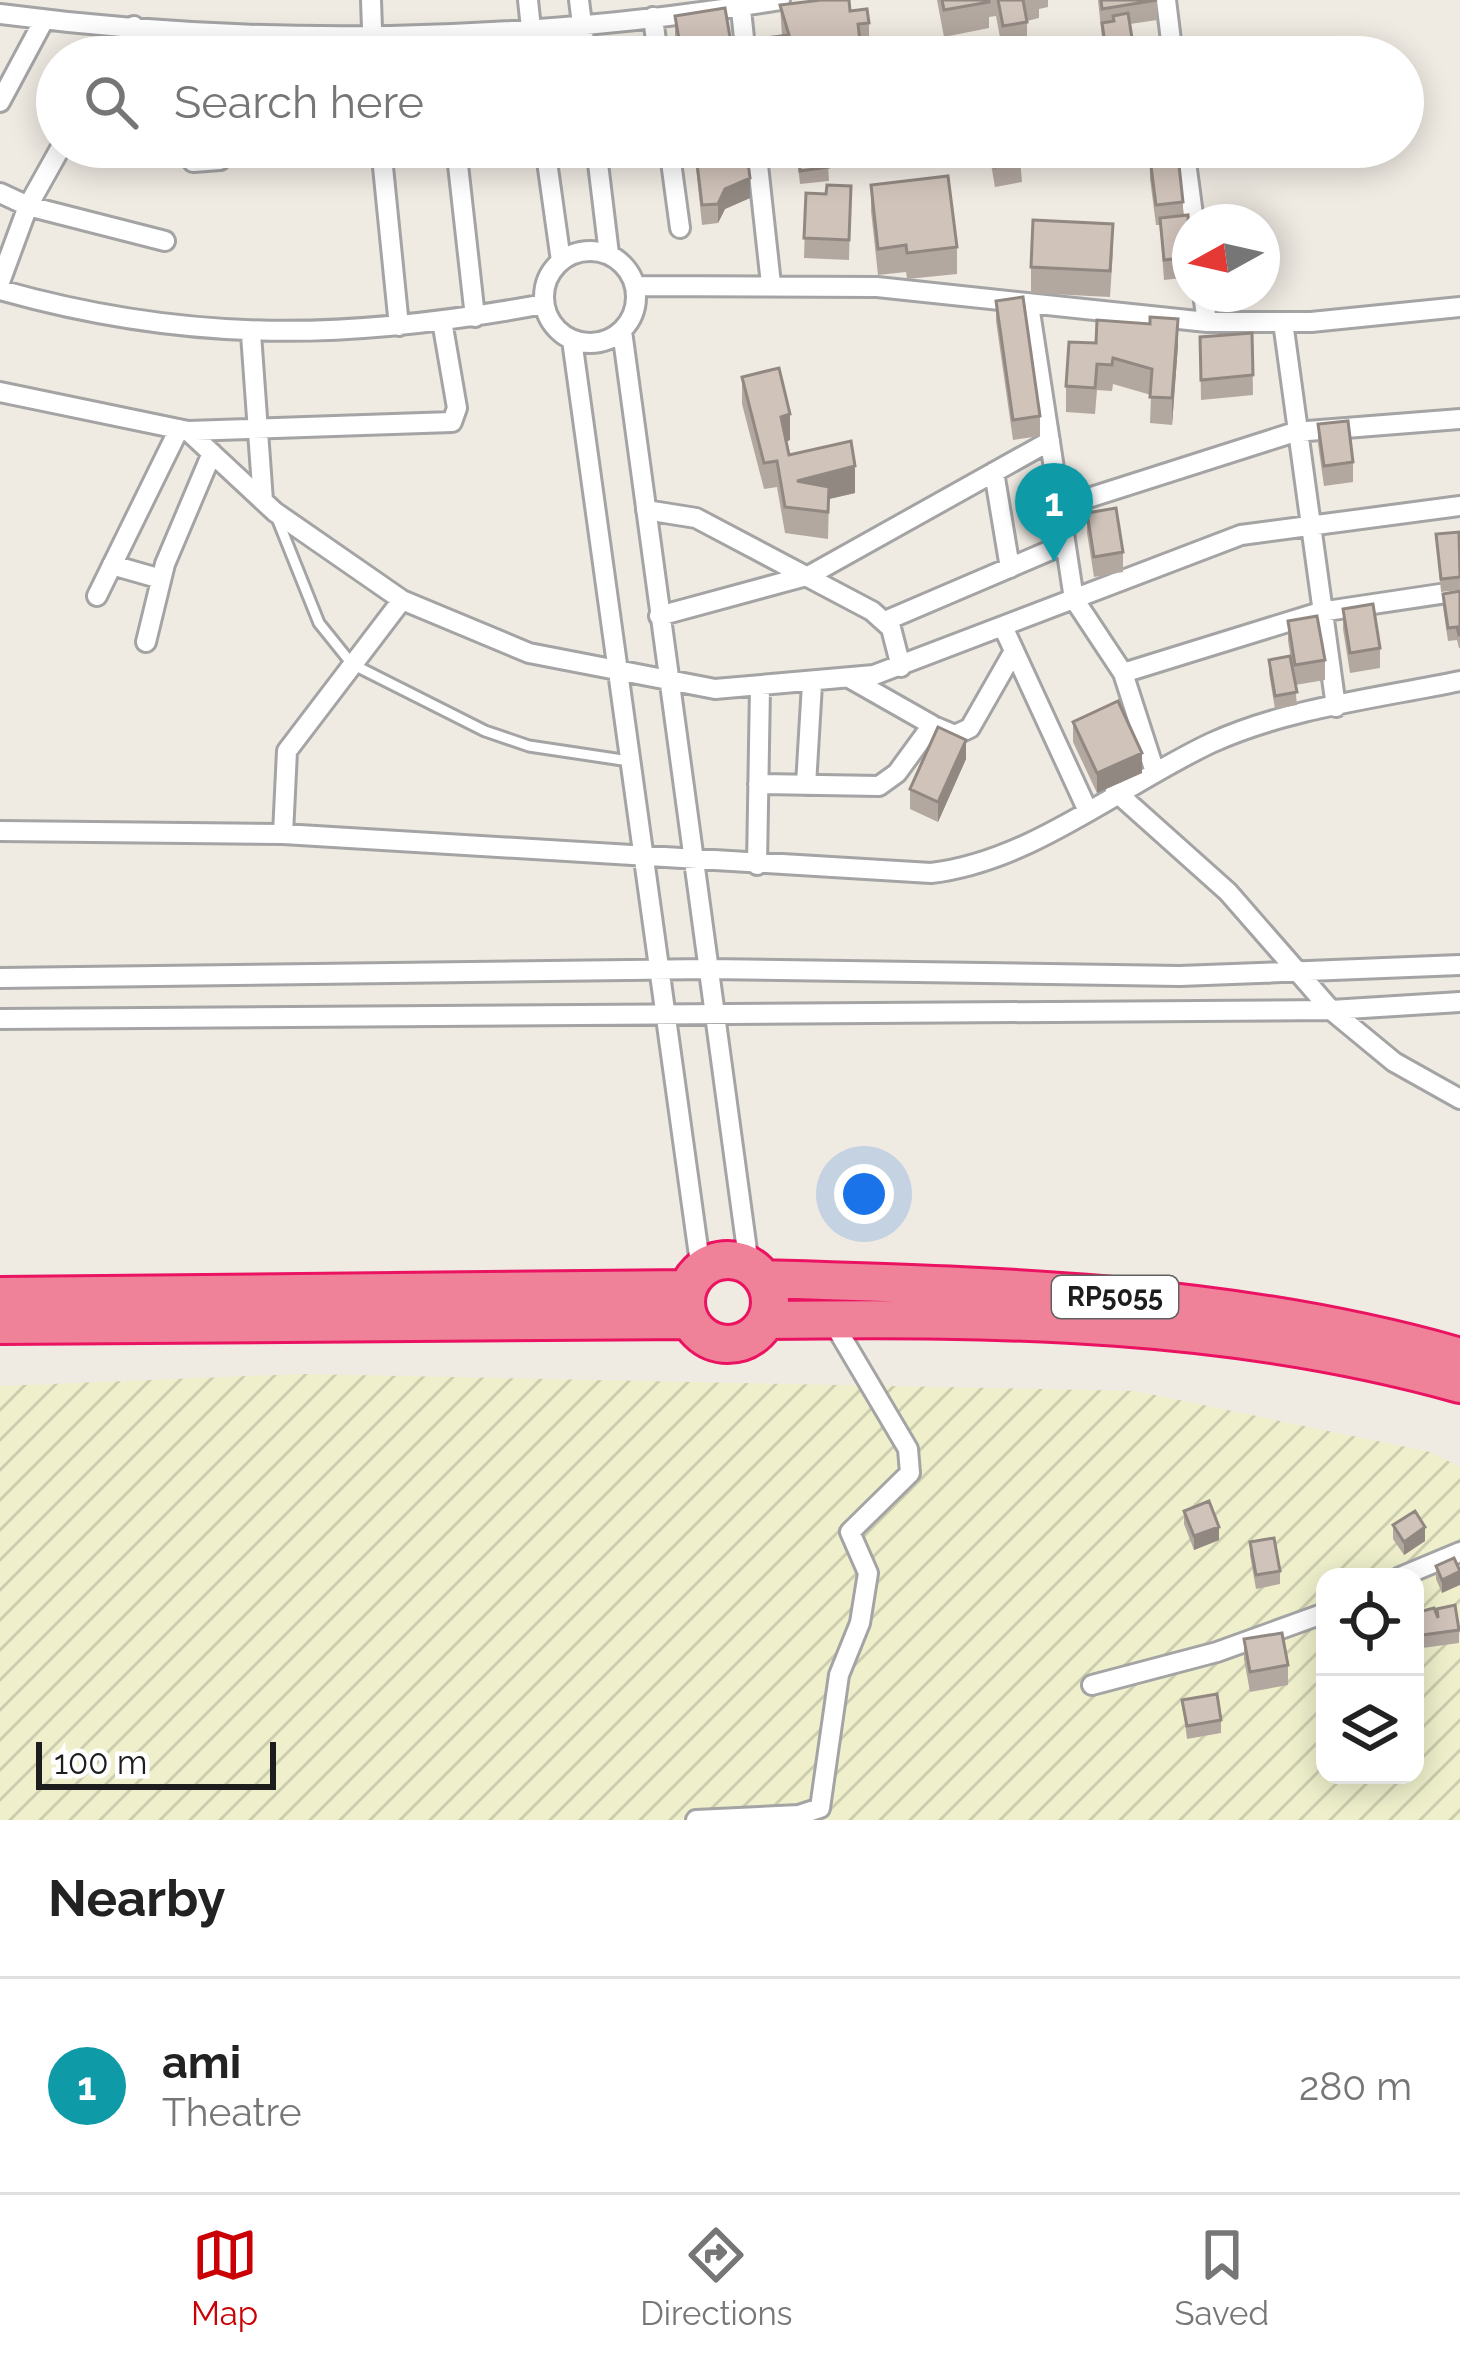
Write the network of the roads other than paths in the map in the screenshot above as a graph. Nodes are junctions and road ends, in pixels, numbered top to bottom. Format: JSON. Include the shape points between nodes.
{"nodes":[{"id":1,"x":371,"y":0,"type":"edge"},
{"id":2,"x":528,"y":0,"type":"edge"},
{"id":3,"x":579,"y":0,"type":"edge"},
{"id":4,"x":780,"y":0,"type":"edge"},
{"id":5,"x":1166,"y":0,"type":"edge"},
{"id":6,"x":740,"y":3,"type":"edge"},
{"id":7,"x":0,"y":14,"type":"edge"},
{"id":8,"x":652,"y":17,"type":"junction"},
{"id":9,"x":44,"y":20,"type":"junction"},
{"id":10,"x":134,"y":26,"type":"junction"},
{"id":11,"x":582,"y":26,"type":"junction"},
{"id":12,"x":530,"y":30,"type":"junction"},
{"id":13,"x":294,"y":34,"type":"joint"},
{"id":14,"x":443,"y":34,"type":"joint"},
{"id":15,"x":128,"y":36,"type":"edge"},
{"id":16,"x":370,"y":36,"type":"junction"},
{"id":17,"x":531,"y":36,"type":"edge"},
{"id":18,"x":583,"y":36,"type":"edge"},
{"id":19,"x":655,"y":36,"type":"edge"},
{"id":20,"x":744,"y":36,"type":"edge"},
{"id":21,"x":1170,"y":36,"type":"edge"},
{"id":22,"x":0,"y":102,"type":"edge"},
{"id":23,"x":49,"y":168,"type":"edge"},
{"id":24,"x":383,"y":168,"type":"edge"},
{"id":25,"x":458,"y":168,"type":"edge"},
{"id":26,"x":548,"y":168,"type":"edge"},
{"id":27,"x":599,"y":168,"type":"edge"},
{"id":28,"x":672,"y":168,"type":"edge"},
{"id":29,"x":758,"y":168,"type":"edge"},
{"id":30,"x":1187,"y":168,"type":"edge"},
{"id":31,"x":0,"y":193,"type":"edge"},
{"id":32,"x":1192,"y":204,"type":"edge"},
{"id":33,"x":28,"y":206,"type":"junction"},
{"id":34,"x":680,"y":228,"type":"dead end"},
{"id":35,"x":165,"y":241,"type":"dead end"},
{"id":36,"x":609,"y":254,"type":"junction"},
{"id":37,"x":560,"y":261,"type":"junction"},
{"id":38,"x":771,"y":284,"type":"junction"},
{"id":39,"x":0,"y":286,"type":"edge"},
{"id":40,"x":635,"y":286,"type":"junction"},
{"id":41,"x":544,"y":304,"type":"junction"},
{"id":42,"x":1029,"y":305,"type":"junction"},
{"id":43,"x":1460,"y":309,"type":"edge"},
{"id":44,"x":1206,"y":312,"type":"edge"},
{"id":45,"x":475,"y":317,"type":"junction"},
{"id":46,"x":442,"y":321,"type":"junction"},
{"id":47,"x":1207,"y":322,"type":"junction"},
{"id":48,"x":1283,"y":322,"type":"junction"},
{"id":49,"x":399,"y":326,"type":"junction"},
{"id":50,"x":622,"y":331,"type":"junction"},
{"id":51,"x":251,"y":334,"type":"junction"},
{"id":52,"x":572,"y":340,"type":"junction"},
{"id":53,"x":0,"y":392,"type":"edge"},
{"id":54,"x":1460,"y":419,"type":"edge"},
{"id":55,"x":184,"y":430,"type":"junction"},
{"id":56,"x":259,"y":430,"type":"junction"},
{"id":57,"x":1295,"y":432,"type":"junction"},
{"id":58,"x":1050,"y":441,"type":"junction"},
{"id":59,"x":212,"y":453,"type":"junction"},
{"id":60,"x":994,"y":472,"type":"junction"},
{"id":61,"x":269,"y":506,"type":"junction"},
{"id":62,"x":1460,"y":506,"type":"edge"},
{"id":63,"x":1060,"y":507,"type":"junction"},
{"id":64,"x":646,"y":510,"type":"junction"},
{"id":65,"x":1308,"y":527,"type":"junction"},
{"id":66,"x":1065,"y":544,"type":"junction"},
{"id":67,"x":112,"y":565,"type":"junction"},
{"id":68,"x":1010,"y":568,"type":"junction"},
{"id":69,"x":810,"y":575,"type":"junction"},
{"id":70,"x":161,"y":579,"type":"junction"},
{"id":71,"x":1460,"y":591,"type":"edge"},
{"id":72,"x":97,"y":596,"type":"dead end"},
{"id":73,"x":1074,"y":599,"type":"junction"},
{"id":74,"x":402,"y":600,"type":"junction"},
{"id":75,"x":1320,"y":612,"type":"junction"},
{"id":76,"x":659,"y":616,"type":"junction"},
{"id":77,"x":885,"y":621,"type":"junction"},
{"id":78,"x":1004,"y":629,"type":"junction"},
{"id":79,"x":146,"y":642,"type":"dead end"},
{"id":80,"x":1014,"y":651,"type":"junction"},
{"id":81,"x":352,"y":664,"type":"junction"},
{"id":82,"x":901,"y":667,"type":"junction"},
{"id":83,"x":1123,"y":673,"type":"junction"},
{"id":84,"x":618,"y":675,"type":"junction"},
{"id":85,"x":851,"y":680,"type":"junction"},
{"id":86,"x":1460,"y":681,"type":"edge"},
{"id":87,"x":668,"y":682,"type":"junction"},
{"id":88,"x":812,"y":684,"type":"junction"},
{"id":89,"x":760,"y":688,"type":"junction"},
{"id":90,"x":1336,"y":706,"type":"junction"},
{"id":91,"x":932,"y":725,"type":"junction"},
{"id":92,"x":629,"y":761,"type":"junction"},
{"id":93,"x":1155,"y":772,"type":"junction"},
{"id":94,"x":758,"y":784,"type":"junction"},
{"id":95,"x":806,"y":785,"type":"junction"},
{"id":96,"x":1115,"y":791,"type":"junction"},
{"id":97,"x":1087,"y":808,"type":"junction"},
{"id":98,"x":0,"y":831,"type":"edge"},
{"id":99,"x":283,"y":835,"type":"junction"},
{"id":100,"x":642,"y":857,"type":"junction"},
{"id":101,"x":695,"y":862,"type":"junction"},
{"id":102,"x":757,"y":865,"type":"junction"},
{"id":103,"x":1460,"y":965,"type":"edge"},
{"id":104,"x":658,"y":969,"type":"junction"},
{"id":105,"x":708,"y":969,"type":"junction"},
{"id":106,"x":1299,"y":972,"type":"junction"},
{"id":107,"x":0,"y":978,"type":"edge"},
{"id":108,"x":1460,"y":1002,"type":"edge"},
{"id":109,"x":1331,"y":1010,"type":"junction"},
{"id":110,"x":712,"y":1014,"type":"junction"},
{"id":111,"x":664,"y":1016,"type":"junction"},
{"id":112,"x":0,"y":1019,"type":"edge"},
{"id":113,"x":1460,"y":1099,"type":"edge"},
{"id":114,"x":756,"y":1272,"type":"junction"},
{"id":115,"x":693,"y":1293,"type":"junction"},
{"id":116,"x":0,"y":1296,"type":"edge"},
{"id":117,"x":831,"y":1319,"type":"junction"},
{"id":118,"x":767,"y":1320,"type":"junction"},
{"id":119,"x":0,"y":1325,"type":"edge"},
{"id":120,"x":1460,"y":1357,"type":"edge"},
{"id":121,"x":1460,"y":1384,"type":"edge"},
{"id":122,"x":1460,"y":1552,"type":"edge"},
{"id":123,"x":1422,"y":1568,"type":"edge"},
{"id":124,"x":1316,"y":1616,"type":"edge"},
{"id":125,"x":1092,"y":1685,"type":"dead end"},
{"id":126,"x":696,"y":1820,"type":"edge"}],
"edges":[{"from":1,"to":16,"type":"street"},
{"from":2,"to":12,"type":"street"},
{"from":3,"to":11,"type":"street"},
{"from":4,"to":6,"type":"street"},
{"from":5,"to":21,"type":"street"},
{"from":6,"to":8,"type":"street"},
{"from":6,"to":20,"type":"street"},
{"from":7,"to":9,"type":"street"},
{"from":8,"to":11,"type":"street"},
{"from":8,"to":19,"type":"street"},
{"from":9,"to":10,"type":"street"},
{"from":9,"to":22,"type":"street"},
{"from":10,"to":13,"type":"street"},
{"from":10,"to":15,"type":"street"},
{"from":11,"to":12,"type":"street"},
{"from":11,"to":18,"type":"street"},
{"from":12,"to":14,"type":"street"},
{"from":12,"to":17,"type":"street"},
{"from":13,"to":16,"type":"street"},
{"from":14,"to":16,"type":"street"},
{"from":23,"to":33,"type":"street"},
{"from":24,"to":49,"type":"street"},
{"from":25,"to":45,"type":"street"},
{"from":26,"to":37,"type":"street"},
{"from":27,"to":36,"type":"street"},
{"from":28,"to":34,"type":"street"},
{"from":29,"to":38,"type":"street"},
{"from":30,"to":32,"type":"street"},
{"from":31,"to":33,"type":"street"},
{"from":33,"to":35,"type":"street"},
{"from":33,"to":39,"type":"street"},
{"from":36,"to":37,"type":"street","via":[[584,251]]},
{"from":36,"to":40,"type":"street"},
{"from":37,"to":41,"type":"street","via":[[546,280]]},
{"from":38,"to":40,"type":"street"},
{"from":38,"to":42,"type":"street"},
{"from":39,"to":51,"type":"street","via":[[133,323]]},
{"from":40,"to":50,"type":"street"},
{"from":41,"to":45,"type":"street"},
{"from":41,"to":52,"type":"street"},
{"from":42,"to":47,"type":"street"},
{"from":42,"to":58,"type":"street"},
{"from":43,"to":48,"type":"street"},
{"from":44,"to":47,"type":"street"},
{"from":45,"to":46,"type":"street"},
{"from":46,"to":49,"type":"street"},
{"from":46,"to":56,"type":"street","via":[[457,408],[452,422]]},
{"from":47,"to":48,"type":"street"},
{"from":48,"to":57,"type":"street"},
{"from":49,"to":51,"type":"street"},
{"from":50,"to":52,"type":"street","via":[[598,343]]},
{"from":50,"to":64,"type":"street"},
{"from":51,"to":56,"type":"street"},
{"from":52,"to":84,"type":"street"},
{"from":53,"to":55,"type":"street"},
{"from":54,"to":57,"type":"street"},
{"from":55,"to":56,"type":"street"},
{"from":55,"to":59,"type":"street"},
{"from":55,"to":67,"type":"street"},
{"from":56,"to":61,"type":"street"},
{"from":57,"to":63,"type":"street"},
{"from":57,"to":65,"type":"street"},
{"from":58,"to":60,"type":"street"},
{"from":58,"to":63,"type":"street"},
{"from":59,"to":61,"type":"street"},
{"from":59,"to":70,"type":"street"},
{"from":60,"to":68,"type":"street"},
{"from":60,"to":69,"type":"street"},
{"from":61,"to":74,"type":"street"},
{"from":61,"to":81,"type":"lane","via":[[319,623]]},
{"from":62,"to":65,"type":"street"},
{"from":63,"to":66,"type":"street"},
{"from":64,"to":69,"type":"street","via":[[683,512]]},
{"from":64,"to":76,"type":"street"},
{"from":65,"to":73,"type":"street","via":[[1214,543]]},
{"from":65,"to":75,"type":"street"},
{"from":66,"to":68,"type":"street"},
{"from":66,"to":73,"type":"street"},
{"from":67,"to":70,"type":"street"},
{"from":67,"to":72,"type":"street"},
{"from":68,"to":77,"type":"street"},
{"from":69,"to":76,"type":"street"},
{"from":69,"to":77,"type":"street"},
{"from":70,"to":79,"type":"street"},
{"from":71,"to":75,"type":"street"},
{"from":73,"to":78,"type":"street"},
{"from":73,"to":83,"type":"street"},
{"from":74,"to":81,"type":"street"},
{"from":74,"to":84,"type":"street","via":[[506,646]]},
{"from":75,"to":83,"type":"street"},
{"from":75,"to":90,"type":"street"},
{"from":76,"to":87,"type":"street"},
{"from":77,"to":82,"type":"street"},
{"from":78,"to":80,"type":"street"},
{"from":78,"to":82,"type":"street"},
{"from":80,"to":91,"type":"street","via":[[966,732]]},
{"from":80,"to":97,"type":"street"},
{"from":81,"to":92,"type":"lane","via":[[485,731]]},
{"from":81,"to":99,"type":"street","via":[[287,752]]},
{"from":82,"to":85,"type":"street"},
{"from":83,"to":93,"type":"street"},
{"from":84,"to":87,"type":"street"},
{"from":84,"to":92,"type":"street"},
{"from":85,"to":88,"type":"street"},
{"from":85,"to":91,"type":"street"},
{"from":86,"to":90,"type":"street"},
{"from":87,"to":89,"type":"street"},
{"from":87,"to":101,"type":"street"},
{"from":88,"to":89,"type":"street"},
{"from":88,"to":95,"type":"street"},
{"from":89,"to":94,"type":"street"},
{"from":90,"to":93,"type":"street","via":[[1254,726]]},
{"from":91,"to":95,"type":"street","via":[[888,782]]},
{"from":92,"to":100,"type":"street"},
{"from":93,"to":96,"type":"street"},
{"from":94,"to":95,"type":"street"},
{"from":94,"to":102,"type":"street"},
{"from":96,"to":97,"type":"street"},
{"from":96,"to":106,"type":"street","via":[[1184,848]]},
{"from":97,"to":102,"type":"street","via":[[1006,856],[962,869]]},
{"from":98,"to":99,"type":"street"},
{"from":99,"to":100,"type":"street"},
{"from":100,"to":101,"type":"street"},
{"from":100,"to":104,"type":"street"},
{"from":101,"to":102,"type":"street"},
{"from":101,"to":105,"type":"street"},
{"from":103,"to":106,"type":"street"},
{"from":104,"to":105,"type":"street"},
{"from":104,"to":107,"type":"street"},
{"from":104,"to":111,"type":"street"},
{"from":105,"to":106,"type":"street"},
{"from":105,"to":110,"type":"street"},
{"from":106,"to":109,"type":"street"},
{"from":108,"to":109,"type":"street"},
{"from":109,"to":110,"type":"street"},
{"from":109,"to":113,"type":"street","via":[[1394,1063]]},
{"from":110,"to":111,"type":"street"},
{"from":110,"to":114,"type":"street"},
{"from":111,"to":112,"type":"street"},
{"from":111,"to":115,"type":"street"},
{"from":114,"to":115,"type":"highway","number":"RP5055","via":[[724,1260]]},
{"from":114,"to":118,"type":"highway","via":[[770,1292]]},
{"from":114,"to":120,"type":"highway","number":"RP5055","via":[[1151,1299],[1345,1329]]},
{"from":115,"to":116,"type":"highway","number":"RP5055"},
{"from":115,"to":118,"type":"highway","number":"RP5055","via":[[705,1338],[728,1345],[751,1338]]},
{"from":115,"to":119,"type":"highway","number":"RP5055"},
{"from":117,"to":118,"type":"highway","number":"RP5055"},
{"from":117,"to":121,"type":"highway","number":"RP5055","via":[[1193,1330]]},
{"from":117,"to":126,"type":"street","via":[[908,1449],[910,1473],[850,1532],[868,1573],[839,1675],[820,1808]]},
{"from":122,"to":123,"type":"street"},
{"from":124,"to":125,"type":"street"}]}
